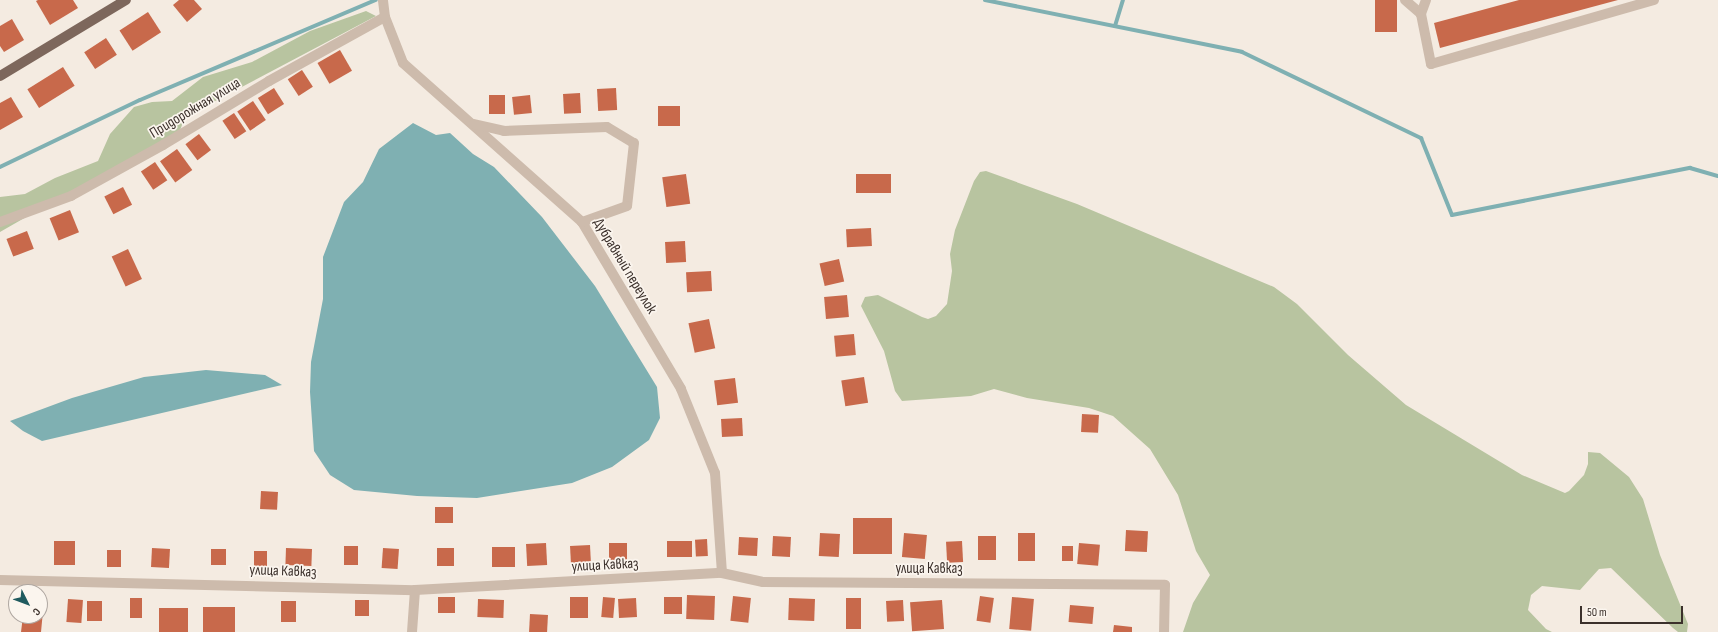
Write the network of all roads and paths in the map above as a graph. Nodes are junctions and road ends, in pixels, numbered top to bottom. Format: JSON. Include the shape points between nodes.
{"nodes":[{"id":1,"x":126,"y":0,"type":"edge"},
{"id":2,"x":383,"y":0,"type":"edge"},
{"id":3,"x":1405,"y":0,"type":"edge"},
{"id":4,"x":1426,"y":0,"type":"edge"},
{"id":5,"x":1654,"y":0,"type":"edge"},
{"id":6,"x":1421,"y":14,"type":"junction"},
{"id":7,"x":385,"y":17,"type":"junction"},
{"id":8,"x":0,"y":76,"type":"edge"},
{"id":9,"x":473,"y":124,"type":"junction"},
{"id":10,"x":0,"y":222,"type":"edge"},
{"id":11,"x":582,"y":222,"type":"junction"},
{"id":12,"x":722,"y":573,"type":"junction"},
{"id":13,"x":0,"y":580,"type":"edge"},
{"id":14,"x":415,"y":590,"type":"junction"},
{"id":15,"x":412,"y":632,"type":"edge"},
{"id":16,"x":1164,"y":632,"type":"edge"}],
"edges":[{"from":1,"to":8,"type":"main road"},
{"from":2,"to":7,"type":"street"},
{"from":3,"to":6,"type":"street"},
{"from":4,"to":6,"type":"street"},
{"from":5,"to":6,"type":"street","via":[[1431,64]]},
{"from":7,"to":9,"type":"street","name":"Дубравный переулок","via":[[403,62]]},
{"from":7,"to":10,"type":"street","name":"Придорожная улица","via":[[71,196]]},
{"from":9,"to":11,"type":"street","name":"Дубравный переулок"},
{"from":9,"to":11,"type":"street","via":[[504,131],[607,127],[634,143],[627,206]]},
{"from":11,"to":12,"type":"street","name":"Дубравный переулок","via":[[687,402],[715,473]]},
{"from":12,"to":14,"type":"street","name":"улица Кавказ"},
{"from":12,"to":16,"type":"street","name":"улица Кавказ","via":[[763,582],[1165,585]]},
{"from":13,"to":14,"type":"street","name":"улица Кавказ"},
{"from":14,"to":15,"type":"street"}]}
